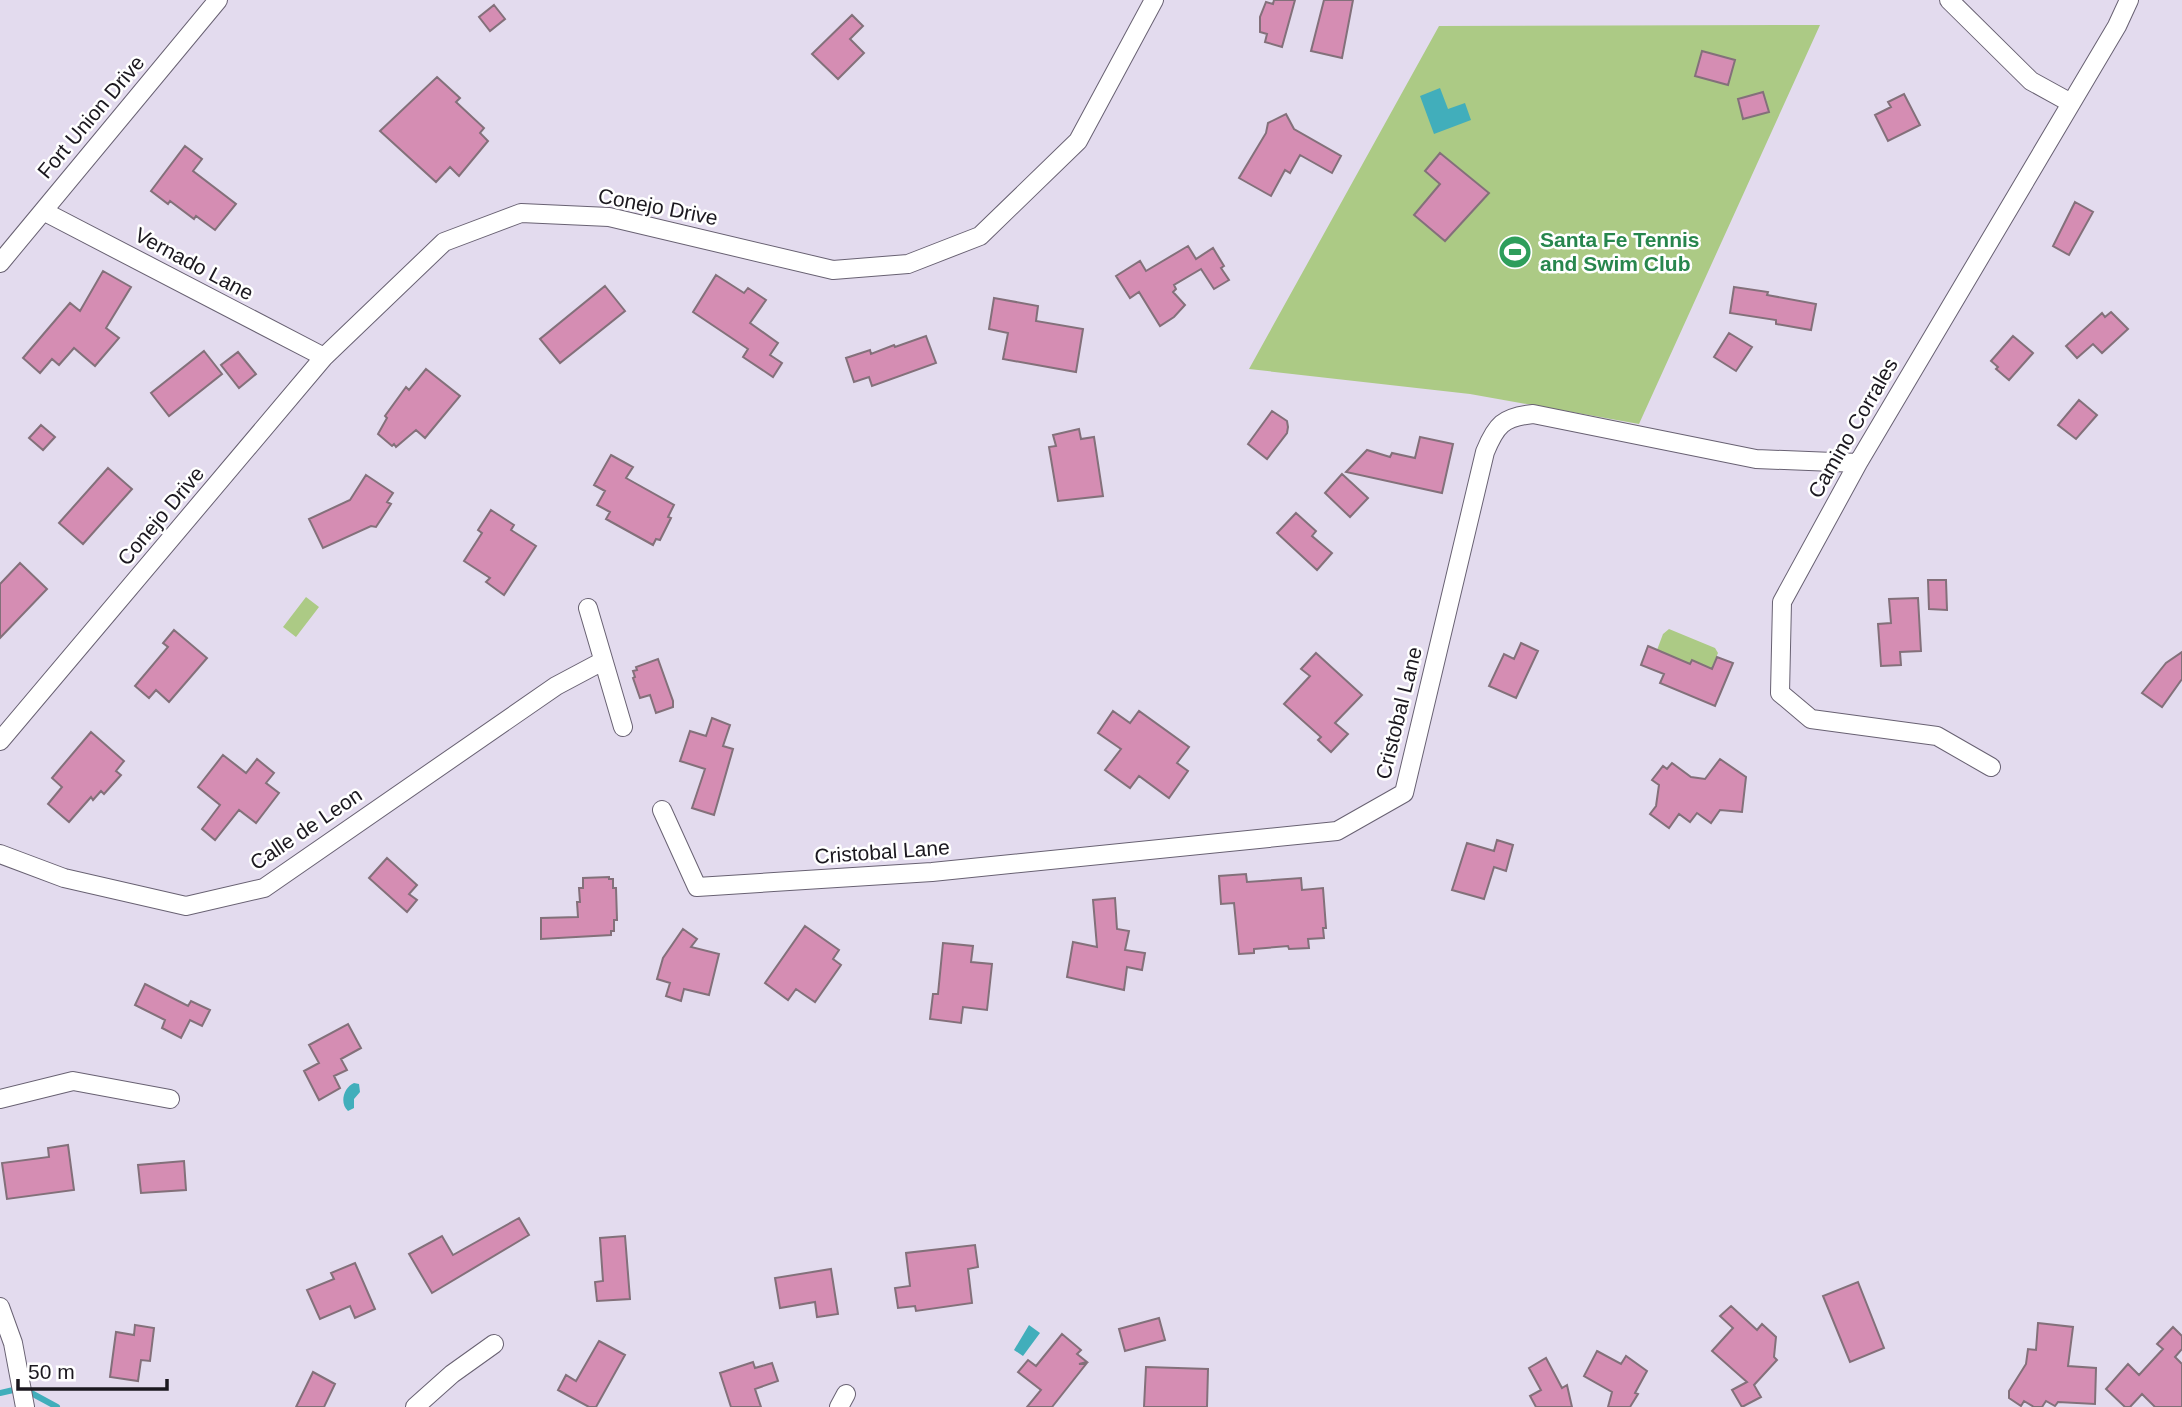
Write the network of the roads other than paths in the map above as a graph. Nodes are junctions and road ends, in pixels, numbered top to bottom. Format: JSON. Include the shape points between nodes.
{"nodes":[{"id":1,"x":218,"y":0,"type":"edge"},
{"id":2,"x":1154,"y":0,"type":"edge"},
{"id":3,"x":1949,"y":0,"type":"edge"},
{"id":4,"x":2129,"y":0,"type":"edge"},
{"id":5,"x":2071,"y":103,"type":"junction"},
{"id":6,"x":43,"y":211,"type":"junction"},
{"id":7,"x":0,"y":263,"type":"edge"},
{"id":8,"x":324,"y":357,"type":"junction"},
{"id":9,"x":1857,"y":463,"type":"junction"},
{"id":10,"x":588,"y":608,"type":"dead end"},
{"id":11,"x":603,"y":661,"type":"junction"},
{"id":12,"x":623,"y":727,"type":"dead end"},
{"id":13,"x":0,"y":741,"type":"edge"},
{"id":14,"x":1991,"y":767,"type":"dead end"},
{"id":15,"x":662,"y":810,"type":"dead end"},
{"id":16,"x":0,"y":854,"type":"edge"},
{"id":17,"x":170,"y":1098,"type":"dead end"},
{"id":18,"x":0,"y":1099,"type":"edge"},
{"id":19,"x":0,"y":1307,"type":"edge"},
{"id":20,"x":494,"y":1344,"type":"dead end"},
{"id":21,"x":25,"y":1407,"type":"edge"},
{"id":22,"x":415,"y":1407,"type":"edge"}],
"edges":[{"from":1,"to":6,"type":"street","name":"Fort Union Drive"},
{"from":2,"to":8,"type":"street","name":"Conejo Drive","via":[[1078,141],[980,236],[908,264],[833,270],[609,217],[521,213],[444,242]]},
{"from":3,"to":5,"type":"street","via":[[2031,81]]},
{"from":4,"to":5,"type":"street","name":"Camino Corrales"},
{"from":5,"to":9,"type":"street","name":"Camino Corrales"},
{"from":6,"to":7,"type":"street","name":"Fort Union Drive"},
{"from":6,"to":8,"type":"street","name":"Vernado Lane"},
{"from":8,"to":13,"type":"street","name":"Conejo Drive"},
{"from":9,"to":14,"type":"street","name":"Camino Corrales","via":[[1782,602],[1780,693],[1811,719],[1937,736]]},
{"from":9,"to":15,"type":"street","name":"Cristobal Lane","via":[[1756,459],[1533,414],[1506,419],[1485,453],[1404,793],[1337,831],[932,872],[697,887]]},
{"from":10,"to":11,"type":"street"},
{"from":11,"to":12,"type":"street"},
{"from":11,"to":16,"type":"street","name":"Calle de Leon","via":[[556,686],[264,888],[186,906],[64,878]]},
{"from":17,"to":18,"type":"street","via":[[73,1081]]},
{"from":19,"to":21,"type":"street","via":[[13,1343]]},
{"from":20,"to":22,"type":"street"}]}
